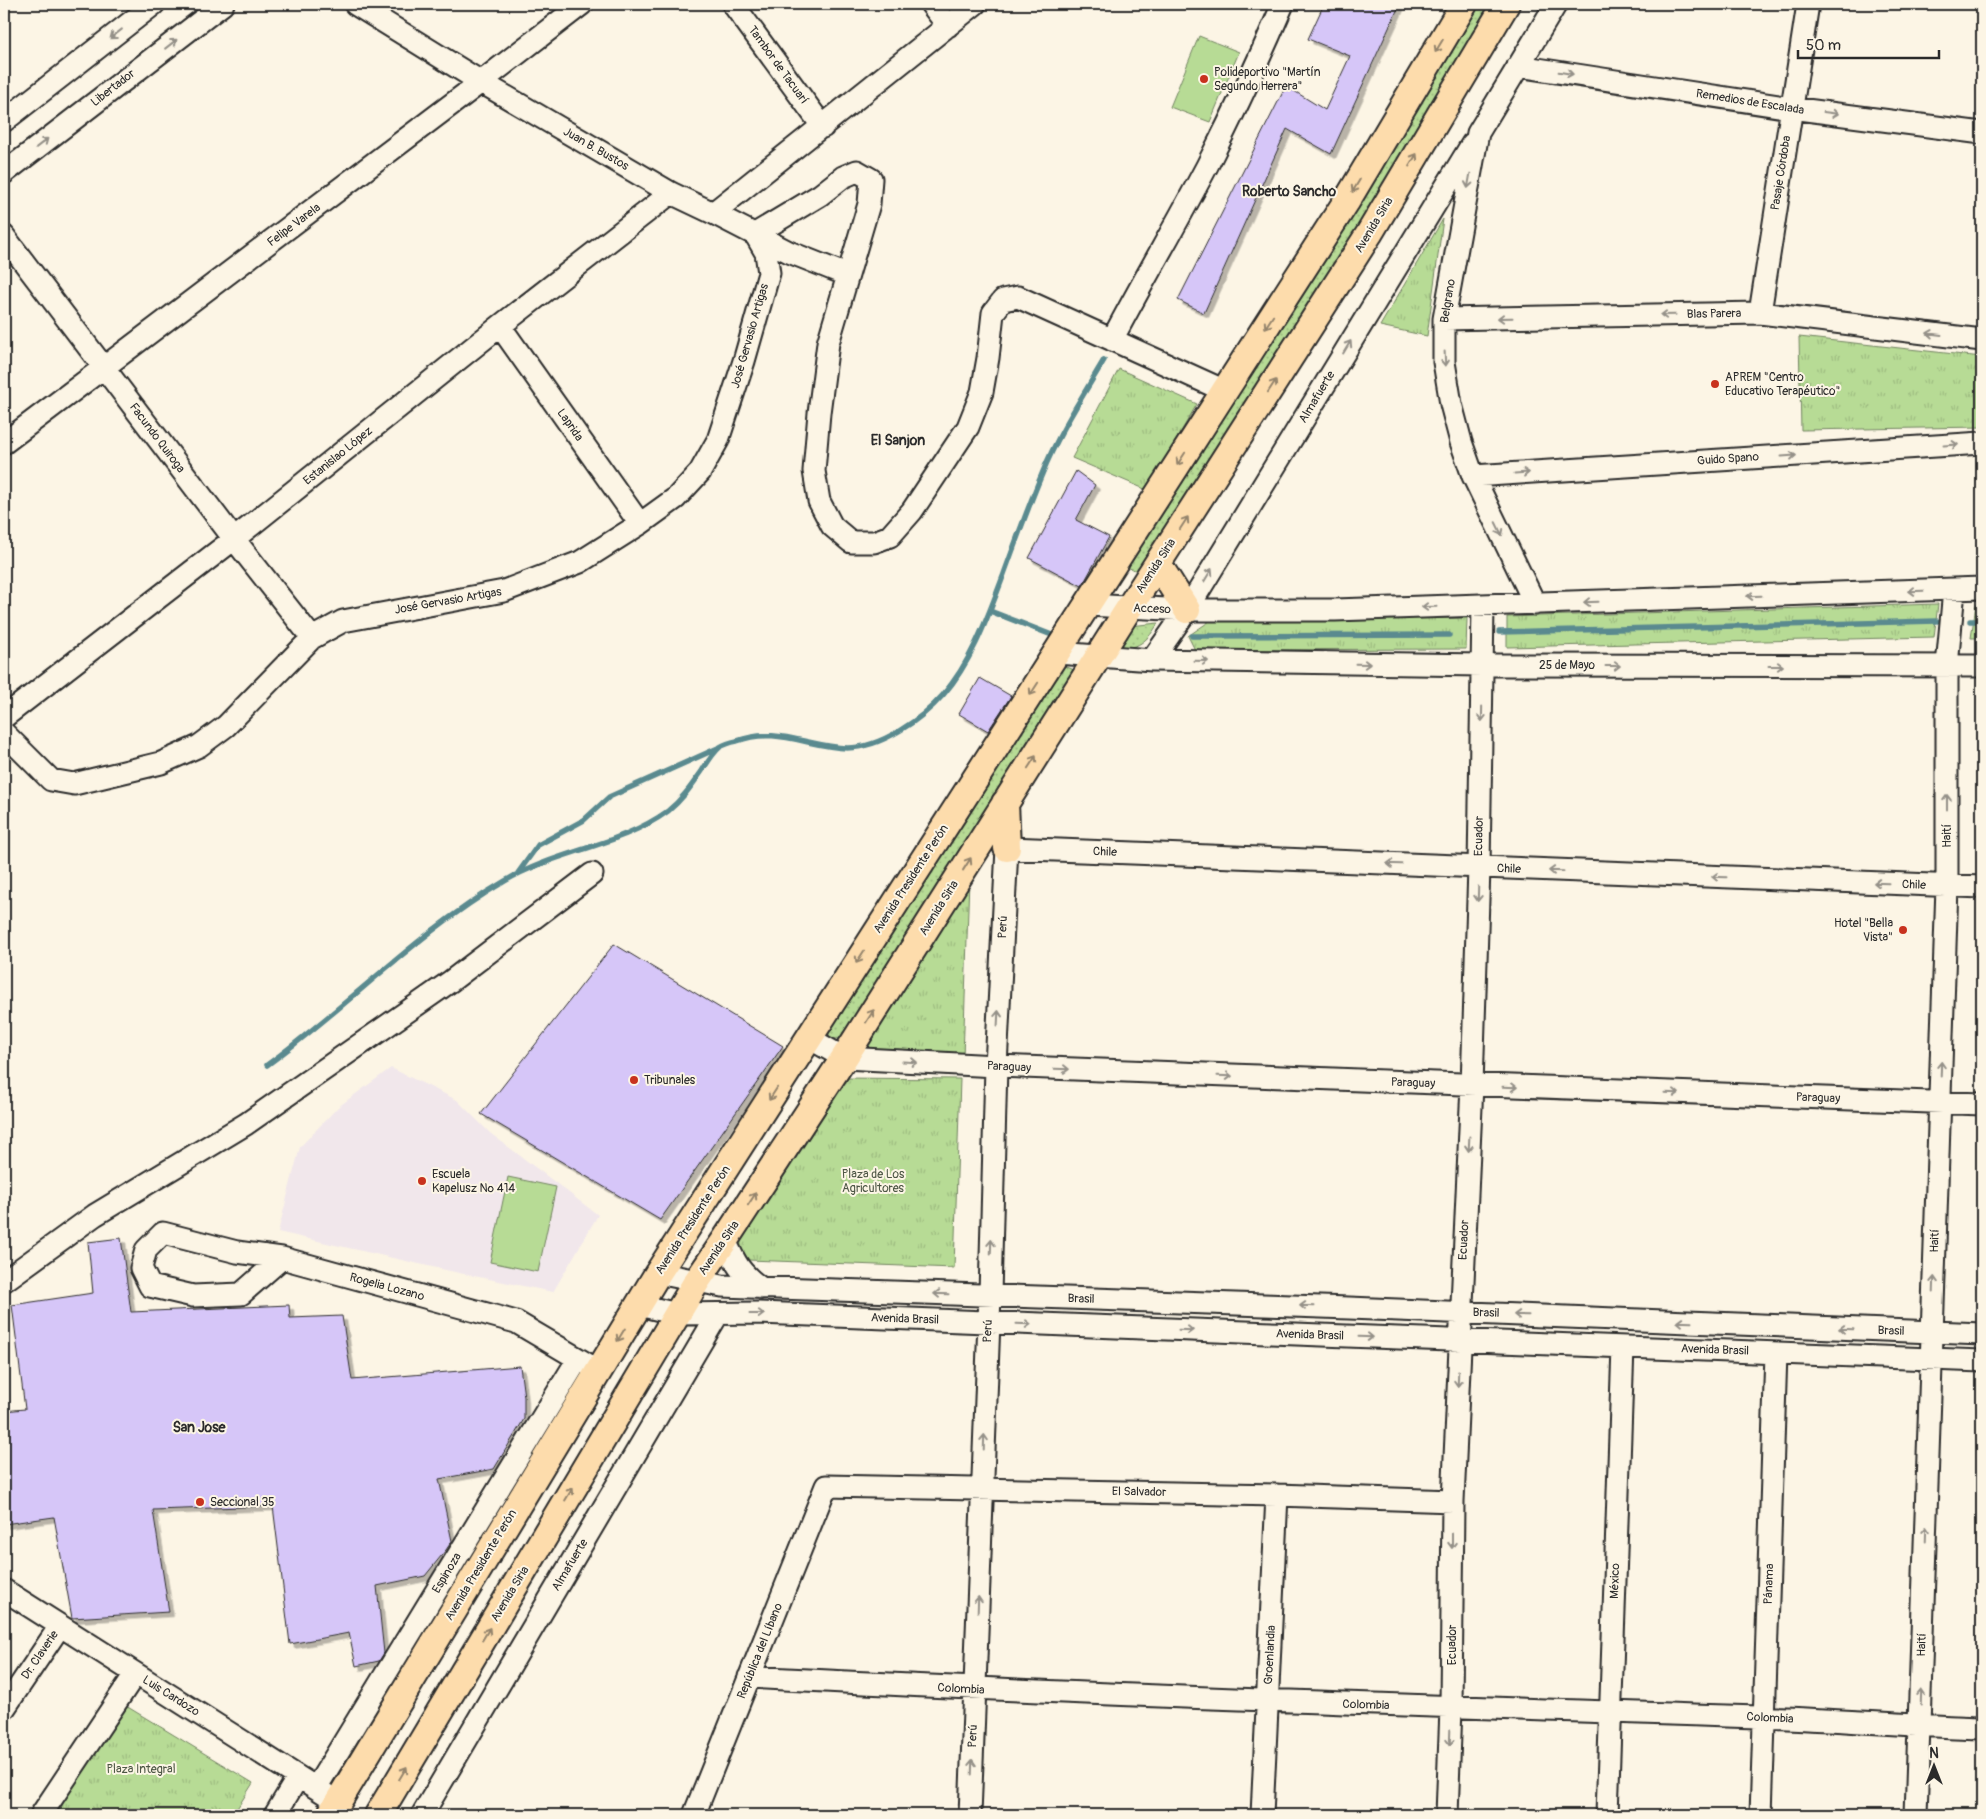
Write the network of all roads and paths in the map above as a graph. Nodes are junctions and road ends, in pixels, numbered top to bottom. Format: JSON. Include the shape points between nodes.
{"nodes":[{"id":1,"x":154,"y":4,"type":"edge"},
{"id":2,"x":223,"y":4,"type":"edge"},
{"id":3,"x":355,"y":4,"type":"edge"},
{"id":4,"x":582,"y":4,"type":"edge"},
{"id":5,"x":733,"y":4,"type":"edge"},
{"id":6,"x":931,"y":4,"type":"edge"},
{"id":7,"x":974,"y":4,"type":"edge"},
{"id":8,"x":1283,"y":4,"type":"edge"},
{"id":9,"x":1464,"y":4,"type":"edge"},
{"id":10,"x":1506,"y":4,"type":"edge"},
{"id":11,"x":1556,"y":4,"type":"edge"},
{"id":12,"x":1808,"y":4,"type":"edge"},
{"id":13,"x":948,"y":26,"type":"junction"},
{"id":14,"x":1518,"y":66,"type":"junction"},
{"id":15,"x":482,"y":82,"type":"junction"},
{"id":16,"x":1791,"y":108,"type":"junction"},
{"id":17,"x":4,"y":121,"type":"edge"},
{"id":18,"x":823,"y":126,"type":"junction"},
{"id":19,"x":1478,"y":133,"type":"junction"},
{"id":20,"x":1982,"y":133,"type":"edge"},
{"id":21,"x":4,"y":173,"type":"edge"},
{"id":22,"x":671,"y":193,"type":"junction"},
{"id":23,"x":713,"y":213,"type":"junction"},
{"id":24,"x":755,"y":234,"type":"junction"},
{"id":25,"x":4,"y":236,"type":"edge"},
{"id":26,"x":847,"y":275,"type":"junction"},
{"id":27,"x":1760,"y":314,"type":"junction"},
{"id":28,"x":1444,"y":319,"type":"junction"},
{"id":29,"x":500,"y":326,"type":"junction"},
{"id":30,"x":1112,"y":340,"type":"junction"},
{"id":31,"x":1982,"y":340,"type":"edge"},
{"id":32,"x":104,"y":369,"type":"junction"},
{"id":33,"x":1224,"y":391,"type":"junction"},
{"id":34,"x":4,"y":443,"type":"edge"},
{"id":35,"x":1982,"y":443,"type":"edge"},
{"id":36,"x":1473,"y":476,"type":"junction"},
{"id":37,"x":640,"y":524,"type":"junction"},
{"id":38,"x":234,"y":539,"type":"junction"},
{"id":39,"x":1158,"y":564,"type":"junction"},
{"id":40,"x":1982,"y":588,"type":"edge"},
{"id":41,"x":1953,"y":599,"type":"junction"},
{"id":42,"x":1535,"y":604,"type":"junction"},
{"id":43,"x":1087,"y":606,"type":"junction"},
{"id":44,"x":1129,"y":608,"type":"junction"},
{"id":45,"x":1187,"y":610,"type":"junction"},
{"id":46,"x":1483,"y":614,"type":"junction"},
{"id":47,"x":312,"y":638,"type":"junction"},
{"id":48,"x":1064,"y":643,"type":"junction"},
{"id":49,"x":1099,"y":656,"type":"junction"},
{"id":50,"x":1482,"y":656,"type":"junction"},
{"id":51,"x":1152,"y":660,"type":"junction"},
{"id":52,"x":1948,"y":666,"type":"junction"},
{"id":53,"x":1982,"y":666,"type":"edge"},
{"id":54,"x":4,"y":717,"type":"edge"},
{"id":55,"x":4,"y":732,"type":"edge"},
{"id":56,"x":1005,"y":803,"type":"junction"},
{"id":57,"x":1006,"y":848,"type":"junction"},
{"id":58,"x":1479,"y":868,"type":"junction"},
{"id":59,"x":592,"y":874,"type":"dead end"},
{"id":60,"x":1947,"y":886,"type":"junction"},
{"id":61,"x":1982,"y":887,"type":"edge"},
{"id":62,"x":809,"y":1038,"type":"junction"},
{"id":63,"x":844,"y":1058,"type":"junction"},
{"id":64,"x":996,"y":1066,"type":"junction"},
{"id":65,"x":1472,"y":1085,"type":"junction"},
{"id":66,"x":1940,"y":1102,"type":"junction"},
{"id":67,"x":1982,"y":1104,"type":"edge"},
{"id":68,"x":725,"y":1240,"type":"junction"},
{"id":69,"x":282,"y":1258,"type":"junction"},
{"id":70,"x":658,"y":1273,"type":"junction"},
{"id":71,"x":4,"y":1281,"type":"edge"},
{"id":72,"x":697,"y":1281,"type":"junction"},
{"id":73,"x":761,"y":1288,"type":"junction"},
{"id":74,"x":990,"y":1295,"type":"junction"},
{"id":75,"x":639,"y":1306,"type":"junction"},
{"id":76,"x":1461,"y":1312,"type":"junction"},
{"id":77,"x":677,"y":1314,"type":"junction"},
{"id":78,"x":718,"y":1314,"type":"junction"},
{"id":79,"x":989,"y":1323,"type":"junction"},
{"id":80,"x":1932,"y":1333,"type":"junction"},
{"id":81,"x":1982,"y":1334,"type":"edge"},
{"id":82,"x":1460,"y":1341,"type":"junction"},
{"id":83,"x":1623,"y":1347,"type":"junction"},
{"id":84,"x":1776,"y":1353,"type":"junction"},
{"id":85,"x":1931,"y":1359,"type":"junction"},
{"id":86,"x":1982,"y":1361,"type":"edge"},
{"id":87,"x":589,"y":1365,"type":"junction"},
{"id":88,"x":826,"y":1486,"type":"joint"},
{"id":89,"x":982,"y":1489,"type":"junction"},
{"id":90,"x":1277,"y":1495,"type":"junction"},
{"id":91,"x":1453,"y":1501,"type":"junction"},
{"id":92,"x":4,"y":1590,"type":"edge"},
{"id":93,"x":60,"y":1626,"type":"junction"},
{"id":94,"x":136,"y":1674,"type":"junction"},
{"id":95,"x":749,"y":1677,"type":"junction"},
{"id":96,"x":975,"y":1689,"type":"junction"},
{"id":97,"x":1268,"y":1701,"type":"junction"},
{"id":98,"x":1451,"y":1708,"type":"junction"},
{"id":99,"x":4,"y":1709,"type":"edge"},
{"id":100,"x":1610,"y":1712,"type":"junction"},
{"id":101,"x":1765,"y":1717,"type":"junction"},
{"id":102,"x":1920,"y":1726,"type":"junction"},
{"id":103,"x":1982,"y":1728,"type":"edge"},
{"id":104,"x":307,"y":1782,"type":"junction"},
{"id":105,"x":334,"y":1808,"type":"edge"},
{"id":106,"x":42,"y":1815,"type":"edge"},
{"id":107,"x":275,"y":1815,"type":"edge"},
{"id":108,"x":378,"y":1815,"type":"edge"},
{"id":109,"x":422,"y":1815,"type":"edge"},
{"id":110,"x":694,"y":1815,"type":"edge"},
{"id":111,"x":970,"y":1815,"type":"edge"},
{"id":112,"x":1262,"y":1815,"type":"edge"},
{"id":113,"x":1447,"y":1815,"type":"edge"},
{"id":114,"x":1607,"y":1815,"type":"edge"},
{"id":115,"x":1761,"y":1815,"type":"edge"},
{"id":116,"x":1916,"y":1815,"type":"edge"}],
"edges":[{"from":1,"to":17,"type":"street","one_way":true},
{"from":21,"to":2,"type":"street","name":"Libertador","one_way":true},
{"from":3,"to":15,"type":"street","name":"Juan B. Bustos"},
{"from":4,"to":15,"type":"street","name":"Felipe Varela"},
{"from":5,"to":18,"type":"street","name":"Tambor de Tacuarí"},
{"from":6,"to":13,"type":"street"},
{"from":7,"to":13,"type":"street"},
{"from":8,"to":30,"type":"street","via":[[1207,166]]},
{"from":9,"to":33,"type":"main road","one_way":true,"via":[[1346,202]]},
{"from":39,"to":10,"type":"main road","name":"Avenida Siria","one_way":true,"via":[[1369,234]]},
{"from":11,"to":14,"type":"street","name":"Belgrano"},
{"from":12,"to":16,"type":"street","name":"Pasaje Córdoba"},
{"from":13,"to":18,"type":"street"},
{"from":14,"to":16,"type":"street","name":"Remedios de Escalada","one_way":true},
{"from":14,"to":19,"type":"street","name":"Belgrano"},
{"from":15,"to":22,"type":"street","name":"Juan B. Bustos"},
{"from":15,"to":32,"type":"street","name":"Felipe Varela"},
{"from":16,"to":20,"type":"street","name":"Remedios de Escalada","one_way":true},
{"from":16,"to":27,"type":"street","name":"Pasaje Córdoba"},
{"from":18,"to":23,"type":"street"},
{"from":19,"to":28,"type":"street","name":"Belgrano","one_way":true},
{"from":45,"to":19,"type":"street","name":"Almafuerte","one_way":true},
{"from":22,"to":23,"type":"street","name":"Juan B. Bustos"},
{"from":22,"to":29,"type":"street","name":"Estanislao López"},
{"from":23,"to":24,"type":"street","name":"Juan B. Bustos"},
{"from":24,"to":26,"type":"street","name":"Juan B. Bustos","via":[[789,252]]},
{"from":24,"to":26,"type":"street","via":[[857,171],[871,179],[869,204]]},
{"from":24,"to":37,"type":"street","name":"José Gervasio Artigas","via":[[766,253],[769,273],[718,440],[700,472],[676,498]]},
{"from":25,"to":32,"type":"street","name":"Facundo Quiroga"},
{"from":26,"to":30,"type":"street","via":[[828,343],[814,471],[819,501],[832,526],[851,542],[874,542],[890,536],[912,511],[968,427],[982,392],[993,312],[1003,300],[1018,297]]},
{"from":27,"to":28,"type":"street","name":"Blas Parera","one_way":true},
{"from":31,"to":27,"type":"street","name":"Blas Parera","one_way":true},
{"from":28,"to":36,"type":"street","name":"Belgrano","one_way":true,"via":[[1444,362],[1451,404]]},
{"from":29,"to":37,"type":"street","name":"Laprida"},
{"from":29,"to":38,"type":"street","name":"Estanislao López"},
{"from":30,"to":33,"type":"street"},
{"from":32,"to":34,"type":"street","name":"Felipe Varela"},
{"from":32,"to":38,"type":"street","name":"Facundo Quiroga"},
{"from":33,"to":43,"type":"main road","one_way":true},
{"from":36,"to":35,"type":"street","name":"Guido Spano","one_way":true},
{"from":36,"to":42,"type":"street","name":"Belgrano","one_way":true},
{"from":37,"to":47,"type":"street","name":"José Gervasio Artigas","via":[[580,562],[504,591],[343,621]]},
{"from":38,"to":47,"type":"street","name":"Facundo Quiroga"},
{"from":38,"to":54,"type":"street","name":"Estanislao López"},
{"from":39,"to":44,"type":"main road","name":"Avenida Siria"},
{"from":39,"to":45,"type":"main road"},
{"from":40,"to":41,"type":"street"},
{"from":41,"to":42,"type":"street","one_way":true},
{"from":41,"to":52,"type":"street","name":"Haití"},
{"from":42,"to":46,"type":"street"},
{"from":43,"to":44,"type":"street","name":"Acceso"},
{"from":43,"to":48,"type":"main road"},
{"from":44,"to":45,"type":"street","name":"Acceso"},
{"from":44,"to":49,"type":"main road","name":"Avenida Siria"},
{"from":46,"to":45,"type":"street","one_way":true},
{"from":45,"to":51,"type":"street","name":"Almafuerte"},
{"from":46,"to":50,"type":"street","name":"Ecuador"},
{"from":47,"to":55,"type":"street","name":"José Gervasio Artigas","via":[[233,719],[199,746],[160,763],[74,784],[51,780]]},
{"from":48,"to":49,"type":"street"},
{"from":48,"to":62,"type":"main road","name":"Avenida Presidente Perón","one_way":true},
{"from":49,"to":51,"type":"street"},
{"from":56,"to":49,"type":"main road","name":"Avenida Siria","one_way":true},
{"from":51,"to":50,"type":"street","name":"25 de Mayo","one_way":true},
{"from":50,"to":52,"type":"street","name":"25 de Mayo","one_way":true},
{"from":50,"to":58,"type":"street","name":"Ecuador","one_way":true},
{"from":52,"to":53,"type":"street","name":"25 de Mayo"},
{"from":60,"to":52,"type":"street","name":"Haití","one_way":true},
{"from":56,"to":57,"type":"main road"},
{"from":63,"to":56,"type":"main road","name":"Avenida Siria","one_way":true},
{"from":58,"to":57,"type":"street","name":"Chile","one_way":true},
{"from":64,"to":57,"type":"street","name":"Perú","one_way":true},
{"from":60,"to":58,"type":"street","name":"Chile","one_way":true},
{"from":58,"to":65,"type":"street","name":"Ecuador","one_way":true},
{"from":59,"to":71,"type":"street","via":[[451,982],[246,1124],[95,1216]]},
{"from":60,"to":61,"type":"street","name":"Chile"},
{"from":66,"to":60,"type":"street","name":"Haití","one_way":true},
{"from":62,"to":63,"type":"street"},
{"from":62,"to":70,"type":"main road","name":"Avenida Presidente Perón","one_way":true},
{"from":63,"to":64,"type":"street","name":"Paraguay","one_way":true},
{"from":68,"to":63,"type":"main road","name":"Avenida Siria","one_way":true},
{"from":64,"to":65,"type":"street","name":"Paraguay","one_way":true},
{"from":74,"to":64,"type":"street","name":"Perú","one_way":true},
{"from":65,"to":66,"type":"street","name":"Paraguay","one_way":true},
{"from":65,"to":76,"type":"street","name":"Ecuador","one_way":true},
{"from":66,"to":67,"type":"street","name":"Paraguay"},
{"from":80,"to":66,"type":"street","name":"Haití","one_way":true},
{"from":68,"to":72,"type":"main road","name":"Avenida Siria"},
{"from":68,"to":73,"type":"street","via":[[737,1266]]},
{"from":69,"to":69,"type":"street","name":"Rogelia Lozano","via":[[241,1294],[193,1296],[150,1286],[141,1268],[146,1250],[163,1233],[237,1252]]},
{"from":69,"to":87,"type":"street","name":"Rogelia Lozano","via":[[516,1322]]},
{"from":70,"to":72,"type":"street"},
{"from":70,"to":75,"type":"main road","name":"Avenida Presidente Perón"},
{"from":72,"to":73,"type":"street"},
{"from":72,"to":77,"type":"main road","name":"Avenida Siria"},
{"from":74,"to":73,"type":"street","one_way":true},
{"from":76,"to":74,"type":"street","name":"Brasil","one_way":true},
{"from":74,"to":79,"type":"street","name":"Perú"},
{"from":75,"to":77,"type":"street","name":"Avenida Brasil"},
{"from":75,"to":87,"type":"main road","name":"Avenida Presidente Perón","one_way":true},
{"from":80,"to":76,"type":"street","name":"Brasil","one_way":true},
{"from":76,"to":82,"type":"street","name":"Ecuador"},
{"from":77,"to":78,"type":"street","name":"Avenida Brasil"},
{"from":108,"to":77,"type":"main road","name":"Avenida Siria","one_way":true},
{"from":78,"to":79,"type":"street","name":"Avenida Brasil","one_way":true},
{"from":78,"to":109,"type":"street","name":"Almafuerte"},
{"from":79,"to":82,"type":"street","name":"Avenida Brasil","one_way":true},
{"from":89,"to":79,"type":"street","name":"Perú","one_way":true},
{"from":80,"to":81,"type":"street","name":"Brasil"},
{"from":80,"to":85,"type":"street","name":"Haití"},
{"from":82,"to":83,"type":"street","name":"Avenida Brasil"},
{"from":82,"to":91,"type":"street","name":"Ecuador","one_way":true},
{"from":83,"to":84,"type":"street","name":"Avenida Brasil"},
{"from":83,"to":100,"type":"street","name":"México"},
{"from":84,"to":85,"type":"street","name":"Avenida Brasil"},
{"from":84,"to":101,"type":"street","name":"Pánama"},
{"from":85,"to":86,"type":"street","name":"Avenida Brasil"},
{"from":102,"to":85,"type":"street","name":"Haití","one_way":true},
{"from":87,"to":104,"type":"street","name":"Espinoza"},
{"from":87,"to":105,"type":"main road","name":"Avenida Presidente Perón"},
{"from":88,"to":89,"type":"street","name":"El Salvador"},
{"from":88,"to":95,"type":"street","name":"República del Líbano"},
{"from":89,"to":90,"type":"street","name":"El Salvador"},
{"from":96,"to":89,"type":"street","name":"Perú","one_way":true},
{"from":90,"to":91,"type":"street","name":"El Salvador"},
{"from":90,"to":97,"type":"street","name":"Groenlandia"},
{"from":91,"to":98,"type":"street","name":"Ecuador","one_way":true},
{"from":92,"to":93,"type":"street","name":"Luis Cardozo"},
{"from":93,"to":94,"type":"street","name":"Luis Cardozo"},
{"from":93,"to":99,"type":"street","name":"Dr. Claverie"},
{"from":94,"to":104,"type":"street","name":"Luis Cardozo"},
{"from":94,"to":106,"type":"street"},
{"from":95,"to":96,"type":"street","name":"Colombia"},
{"from":95,"to":110,"type":"street","name":"República del Líbano"},
{"from":96,"to":97,"type":"street","name":"Colombia"},
{"from":111,"to":96,"type":"street","name":"Perú","one_way":true},
{"from":97,"to":98,"type":"street","name":"Colombia"},
{"from":97,"to":112,"type":"street","name":"Groenlandia"},
{"from":98,"to":100,"type":"street","name":"Colombia"},
{"from":98,"to":113,"type":"street","name":"Ecuador","one_way":true},
{"from":100,"to":101,"type":"street","name":"Colombia"},
{"from":100,"to":114,"type":"street","name":"México"},
{"from":101,"to":102,"type":"street","name":"Colombia"},
{"from":101,"to":115,"type":"street","name":"Pánama"},
{"from":102,"to":103,"type":"street","name":"Colombia"},
{"from":102,"to":116,"type":"street","name":"Haití"},
{"from":104,"to":105,"type":"street","name":"Luis Cardozo"},
{"from":104,"to":107,"type":"street","name":"Espinoza"}]}
